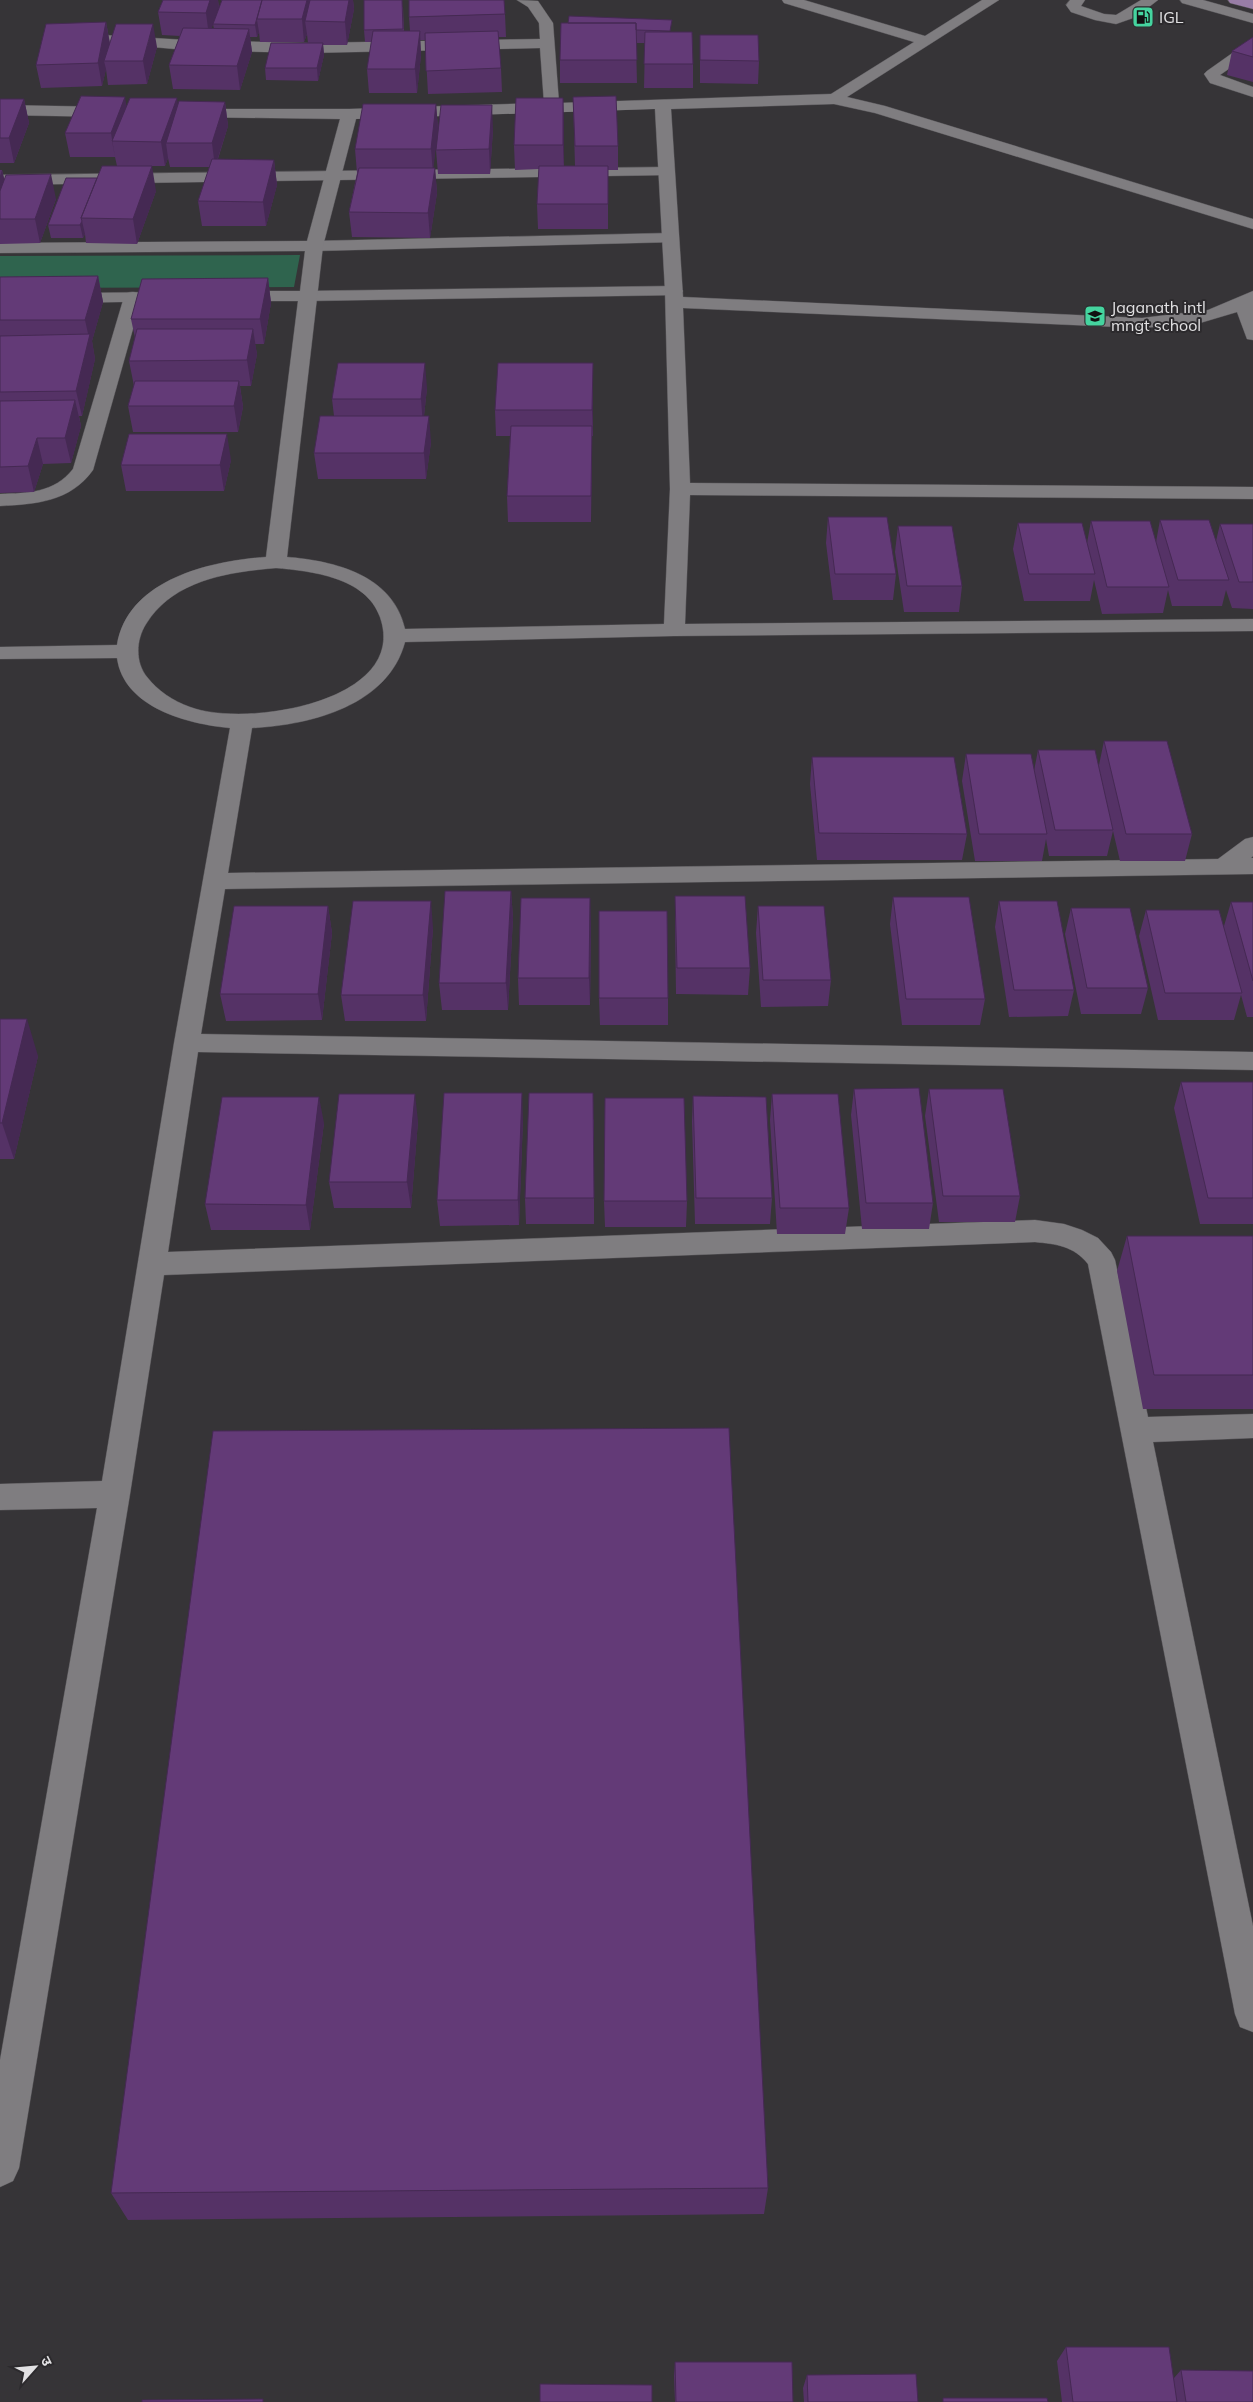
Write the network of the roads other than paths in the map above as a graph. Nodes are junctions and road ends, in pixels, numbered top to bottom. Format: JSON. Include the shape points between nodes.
{"nodes":[{"id":1,"x":524,"y":0,"type":"edge"},
{"id":2,"x":789,"y":0,"type":"edge"},
{"id":3,"x":992,"y":0,"type":"edge"},
{"id":4,"x":1078,"y":0,"type":"edge"},
{"id":5,"x":1151,"y":0,"type":"edge"},
{"id":6,"x":1187,"y":0,"type":"edge"},
{"id":7,"x":1235,"y":0,"type":"edge"},
{"id":8,"x":1253,"y":5,"type":"edge"},
{"id":9,"x":1253,"y":19,"type":"edge"},
{"id":10,"x":74,"y":36,"type":"edge"},
{"id":11,"x":926,"y":41,"type":"junction"},
{"id":12,"x":548,"y":43,"type":"junction"},
{"id":13,"x":1253,"y":45,"type":"edge"},
{"id":14,"x":1253,"y":92,"type":"edge"},
{"id":15,"x":834,"y":99,"type":"junction"},
{"id":16,"x":662,"y":106,"type":"junction"},
{"id":17,"x":552,"y":109,"type":"junction"},
{"id":18,"x":0,"y":110,"type":"edge"},
{"id":19,"x":130,"y":112,"type":"edge"},
{"id":20,"x":169,"y":112,"type":"edge"},
{"id":21,"x":349,"y":114,"type":"junction"},
{"id":22,"x":665,"y":172,"type":"junction"},
{"id":23,"x":331,"y":177,"type":"junction"},
{"id":24,"x":0,"y":180,"type":"edge"},
{"id":25,"x":1253,"y":224,"type":"edge"},
{"id":26,"x":670,"y":238,"type":"junction"},
{"id":27,"x":314,"y":246,"type":"junction"},
{"id":28,"x":0,"y":248,"type":"edge"},
{"id":29,"x":191,"y":296,"type":"edge"},
{"id":30,"x":220,"y":296,"type":"edge"},
{"id":31,"x":306,"y":296,"type":"junction"},
{"id":32,"x":133,"y":297,"type":"junction"},
{"id":33,"x":674,"y":297,"type":"junction"},
{"id":34,"x":0,"y":299,"type":"edge"},
{"id":35,"x":1248,"y":299,"type":"edge"},
{"id":36,"x":1253,"y":335,"type":"edge"},
{"id":37,"x":680,"y":489,"type":"junction"},
{"id":38,"x":1253,"y":493,"type":"edge"},
{"id":39,"x":0,"y":500,"type":"edge"},
{"id":40,"x":276,"y":562,"type":"junction"},
{"id":41,"x":1253,"y":624,"type":"edge"},
{"id":42,"x":674,"y":630,"type":"junction"},
{"id":43,"x":396,"y":636,"type":"junction"},
{"id":44,"x":127,"y":651,"type":"junction"},
{"id":45,"x":0,"y":653,"type":"edge"},
{"id":46,"x":242,"y":722,"type":"junction"},
{"id":47,"x":1253,"y":845,"type":"edge"},
{"id":48,"x":1222,"y":866,"type":"junction"},
{"id":49,"x":1253,"y":866,"type":"edge"},
{"id":50,"x":214,"y":881,"type":"junction"},
{"id":51,"x":187,"y":1043,"type":"junction"},
{"id":52,"x":1253,"y":1061,"type":"edge"},
{"id":53,"x":153,"y":1264,"type":"junction"},
{"id":54,"x":1253,"y":1426,"type":"edge"},
{"id":55,"x":1134,"y":1430,"type":"junction"},
{"id":56,"x":115,"y":1494,"type":"junction"},
{"id":57,"x":0,"y":1497,"type":"edge"},
{"id":58,"x":1251,"y":1997,"type":"edge"},
{"id":59,"x":0,"y":2168,"type":"edge"}],
"edges":[{"from":1,"to":12,"type":"street","via":[[533,4],[546,22]]},
{"from":2,"to":11,"type":"street"},
{"from":3,"to":11,"type":"street"},
{"from":4,"to":5,"type":"street","via":[[1073,5],[1076,9],[1115,21],[1122,20]]},
{"from":6,"to":9,"type":"street"},
{"from":7,"to":8,"type":"main road"},
{"from":10,"to":12,"type":"street","via":[[186,45],[308,48]]},
{"from":11,"to":15,"type":"street"},
{"from":12,"to":17,"type":"street"},
{"from":13,"to":14,"type":"street","via":[[1212,74],[1215,80]]},
{"from":15,"to":16,"type":"street"},
{"from":15,"to":25,"type":"street","via":[[879,109]]},
{"from":16,"to":17,"type":"street"},
{"from":16,"to":22,"type":"street"},
{"from":17,"to":21,"type":"street"},
{"from":18,"to":19,"type":"street"},
{"from":20,"to":21,"type":"street"},
{"from":21,"to":23,"type":"street"},
{"from":22,"to":23,"type":"street"},
{"from":22,"to":26,"type":"street"},
{"from":23,"to":24,"type":"street"},
{"from":23,"to":27,"type":"street"},
{"from":26,"to":27,"type":"street"},
{"from":26,"to":33,"type":"street"},
{"from":27,"to":28,"type":"street"},
{"from":27,"to":31,"type":"street"},
{"from":29,"to":32,"type":"street"},
{"from":30,"to":31,"type":"street"},
{"from":31,"to":33,"type":"street"},
{"from":31,"to":40,"type":"street"},
{"from":32,"to":34,"type":"street"},
{"from":32,"to":39,"type":"street","via":[[83,470],[60,492],[42,498]]},
{"from":33,"to":35,"type":"street","via":[[1142,323],[1211,316]]},
{"from":33,"to":37,"type":"street"},
{"from":35,"to":36,"type":"street"},
{"from":37,"to":38,"type":"street"},
{"from":37,"to":42,"type":"street"},
{"from":40,"to":43,"type":"street","via":[[323,568],[362,583],[387,607],[394,621]]},
{"from":40,"to":44,"type":"street","via":[[226,568],[182,583],[148,606],[129,636]]},
{"from":41,"to":42,"type":"street"},
{"from":42,"to":43,"type":"street"},
{"from":43,"to":46,"type":"street","via":[[391,655],[379,673],[336,704],[275,721]]},
{"from":44,"to":45,"type":"street"},
{"from":44,"to":46,"type":"street","via":[[130,669],[141,686],[159,701],[201,717]]},
{"from":46,"to":50,"type":"street"},
{"from":47,"to":48,"type":"street"},
{"from":48,"to":49,"type":"street"},
{"from":48,"to":50,"type":"street"},
{"from":50,"to":51,"type":"street"},
{"from":51,"to":52,"type":"street"},
{"from":51,"to":53,"type":"street"},
{"from":53,"to":55,"type":"street","via":[[1059,1232],[1081,1240],[1101,1260]]},
{"from":53,"to":56,"type":"street"},
{"from":54,"to":55,"type":"street"},
{"from":55,"to":58,"type":"street"},
{"from":56,"to":57,"type":"street"},
{"from":56,"to":59,"type":"street"}]}
